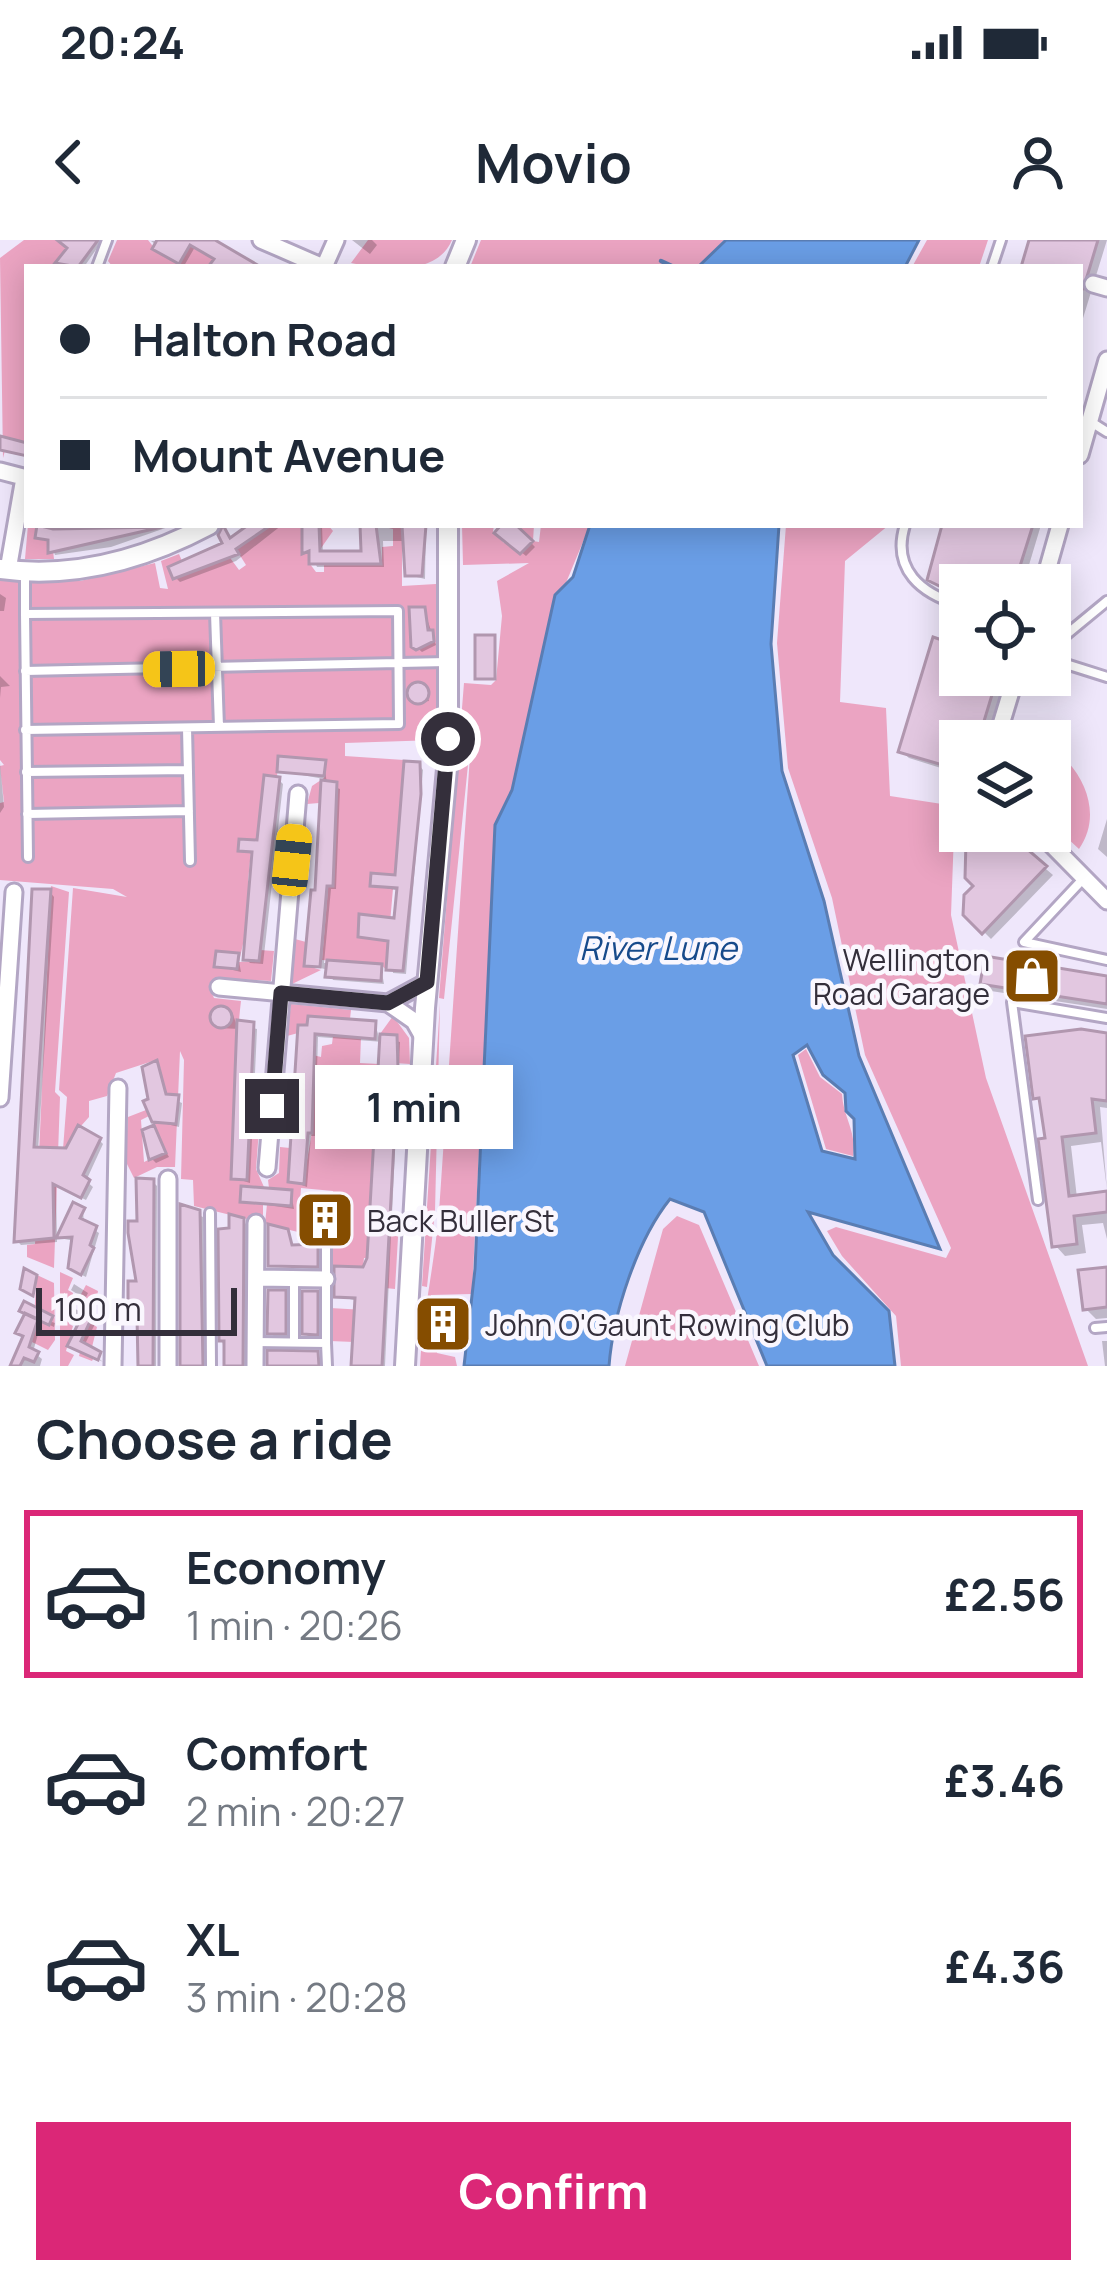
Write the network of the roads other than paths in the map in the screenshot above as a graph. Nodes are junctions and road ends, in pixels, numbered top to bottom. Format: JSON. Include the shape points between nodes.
{"nodes":[{"id":1,"x":261,"y":240,"type":"edge"},
{"id":2,"x":316,"y":264,"type":"edge"},
{"id":3,"x":1107,"y":360,"type":"edge"},
{"id":4,"x":1090,"y":421,"type":"junction"},
{"id":5,"x":1107,"y":432,"type":"edge"},
{"id":6,"x":1083,"y":444,"type":"edge"},
{"id":7,"x":24,"y":490,"type":"edge"},
{"id":8,"x":202,"y":528,"type":"edge"},
{"id":9,"x":448,"y":528,"type":"edge"},
{"id":10,"x":905,"y":528,"type":"edge"},
{"id":11,"x":1059,"y":528,"type":"edge"},
{"id":12,"x":1049,"y":564,"type":"edge"},
{"id":13,"x":11,"y":570,"type":"edge"},
{"id":14,"x":939,"y":599,"type":"edge"},
{"id":15,"x":1107,"y":601,"type":"edge"},
{"id":16,"x":215,"y":613,"type":"junction"},
{"id":17,"x":26,"y":614,"type":"junction"},
{"id":18,"x":1071,"y":631,"type":"edge"},
{"id":19,"x":448,"y":662,"type":"junction"},
{"id":20,"x":399,"y":664,"type":"junction"},
{"id":21,"x":1071,"y":666,"type":"edge"},
{"id":22,"x":218,"y":668,"type":"junction"},
{"id":23,"x":25,"y":671,"type":"junction"},
{"id":24,"x":1107,"y":677,"type":"edge"},
{"id":25,"x":219,"y":727,"type":"junction"},
{"id":26,"x":187,"y":728,"type":"junction"},
{"id":27,"x":25,"y":730,"type":"junction"},
{"id":28,"x":188,"y":770,"type":"junction"},
{"id":29,"x":26,"y":772,"type":"junction"},
{"id":30,"x":298,"y":794,"type":"dead end"},
{"id":31,"x":189,"y":811,"type":"junction"},
{"id":32,"x":27,"y":814,"type":"junction"},
{"id":33,"x":1059,"y":852,"type":"edge"},
{"id":34,"x":28,"y":857,"type":"dead end"},
{"id":35,"x":190,"y":861,"type":"dead end"},
{"id":36,"x":1084,"y":878,"type":"junction"},
{"id":37,"x":14,"y":892,"type":"dead end"},
{"id":38,"x":1107,"y":901,"type":"edge"},
{"id":39,"x":1107,"y":959,"type":"edge"},
{"id":40,"x":427,"y":982,"type":"junction"},
{"id":41,"x":219,"y":987,"type":"dead end"},
{"id":42,"x":281,"y":993,"type":"junction"},
{"id":43,"x":388,"y":1003,"type":"junction"},
{"id":44,"x":1107,"y":1018,"type":"edge"},
{"id":45,"x":424,"y":1037,"type":"junction"},
{"id":46,"x":118,"y":1088,"type":"dead end"},
{"id":47,"x":0,"y":1098,"type":"edge"},
{"id":48,"x":267,"y":1168,"type":"dead end"},
{"id":49,"x":168,"y":1179,"type":"dead end"},
{"id":50,"x":1038,"y":1200,"type":"dead end"},
{"id":51,"x":210,"y":1213,"type":"dead end"},
{"id":52,"x":256,"y":1223,"type":"dead end"},
{"id":53,"x":326,"y":1242,"type":"dead end"},
{"id":54,"x":256,"y":1278,"type":"junction"},
{"id":55,"x":294,"y":1279,"type":"junction"},
{"id":56,"x":326,"y":1279,"type":"junction"},
{"id":57,"x":1107,"y":1327,"type":"edge"},
{"id":58,"x":1095,"y":1328,"type":"dead end"},
{"id":59,"x":256,"y":1342,"type":"junction"},
{"id":60,"x":294,"y":1342,"type":"junction"},
{"id":61,"x":326,"y":1343,"type":"junction"},
{"id":62,"x":113,"y":1366,"type":"edge"},
{"id":63,"x":168,"y":1366,"type":"edge"},
{"id":64,"x":211,"y":1366,"type":"edge"},
{"id":65,"x":255,"y":1366,"type":"edge"},
{"id":66,"x":327,"y":1366,"type":"edge"},
{"id":67,"x":405,"y":1366,"type":"edge"}],
"edges":[{"from":1,"to":2,"type":"street"},
{"from":3,"to":4,"type":"street"},
{"from":4,"to":5,"type":"lane"},
{"from":4,"to":6,"type":"street"},
{"from":7,"to":13,"type":"street"},
{"from":8,"to":13,"type":"street","via":[[130,559]]},
{"from":9,"to":19,"type":"street"},
{"from":10,"to":14,"type":"lane","via":[[912,579]]},
{"from":11,"to":12,"type":"street"},
{"from":13,"to":17,"type":"lane"},
{"from":15,"to":18,"type":"lane"},
{"from":16,"to":17,"type":"lane"},
{"from":16,"to":20,"type":"lane","via":[[398,611]]},
{"from":16,"to":22,"type":"lane"},
{"from":17,"to":23,"type":"lane"},
{"from":19,"to":20,"type":"lane"},
{"from":19,"to":40,"type":"street","via":[[448,758]]},
{"from":20,"to":22,"type":"lane"},
{"from":20,"to":25,"type":"lane","via":[[399,724]]},
{"from":21,"to":24,"type":"lane"},
{"from":22,"to":23,"type":"lane"},
{"from":22,"to":25,"type":"lane"},
{"from":23,"to":27,"type":"lane"},
{"from":25,"to":26,"type":"lane"},
{"from":26,"to":27,"type":"lane"},
{"from":26,"to":28,"type":"lane"},
{"from":27,"to":29,"type":"lane"},
{"from":28,"to":29,"type":"lane"},
{"from":28,"to":31,"type":"lane"},
{"from":29,"to":32,"type":"lane"},
{"from":30,"to":42,"type":"street"},
{"from":31,"to":32,"type":"lane"},
{"from":31,"to":35,"type":"lane"},
{"from":32,"to":34,"type":"lane"},
{"from":33,"to":36,"type":"street"},
{"from":36,"to":38,"type":"street"},
{"from":36,"to":39,"type":"lane","via":[[1024,942]]},
{"from":37,"to":47,"type":"street","via":[[21,918]]},
{"from":40,"to":43,"type":"street"},
{"from":40,"to":45,"type":"street"},
{"from":41,"to":42,"type":"street"},
{"from":42,"to":43,"type":"street"},
{"from":42,"to":48,"type":"street"},
{"from":43,"to":45,"type":"street"},
{"from":44,"to":50,"type":"lane","via":[[1012,1002]]},
{"from":45,"to":67,"type":"street"},
{"from":46,"to":62,"type":"street"},
{"from":49,"to":63,"type":"street"},
{"from":51,"to":64,"type":"lane"},
{"from":52,"to":54,"type":"street"},
{"from":53,"to":56,"type":"lane"},
{"from":54,"to":55,"type":"street"},
{"from":54,"to":59,"type":"street"},
{"from":55,"to":56,"type":"street"},
{"from":55,"to":60,"type":"lane"},
{"from":56,"to":61,"type":"lane"},
{"from":57,"to":58,"type":"lane"},
{"from":59,"to":60,"type":"lane"},
{"from":59,"to":65,"type":"street"},
{"from":60,"to":61,"type":"lane"},
{"from":61,"to":66,"type":"lane"}]}
